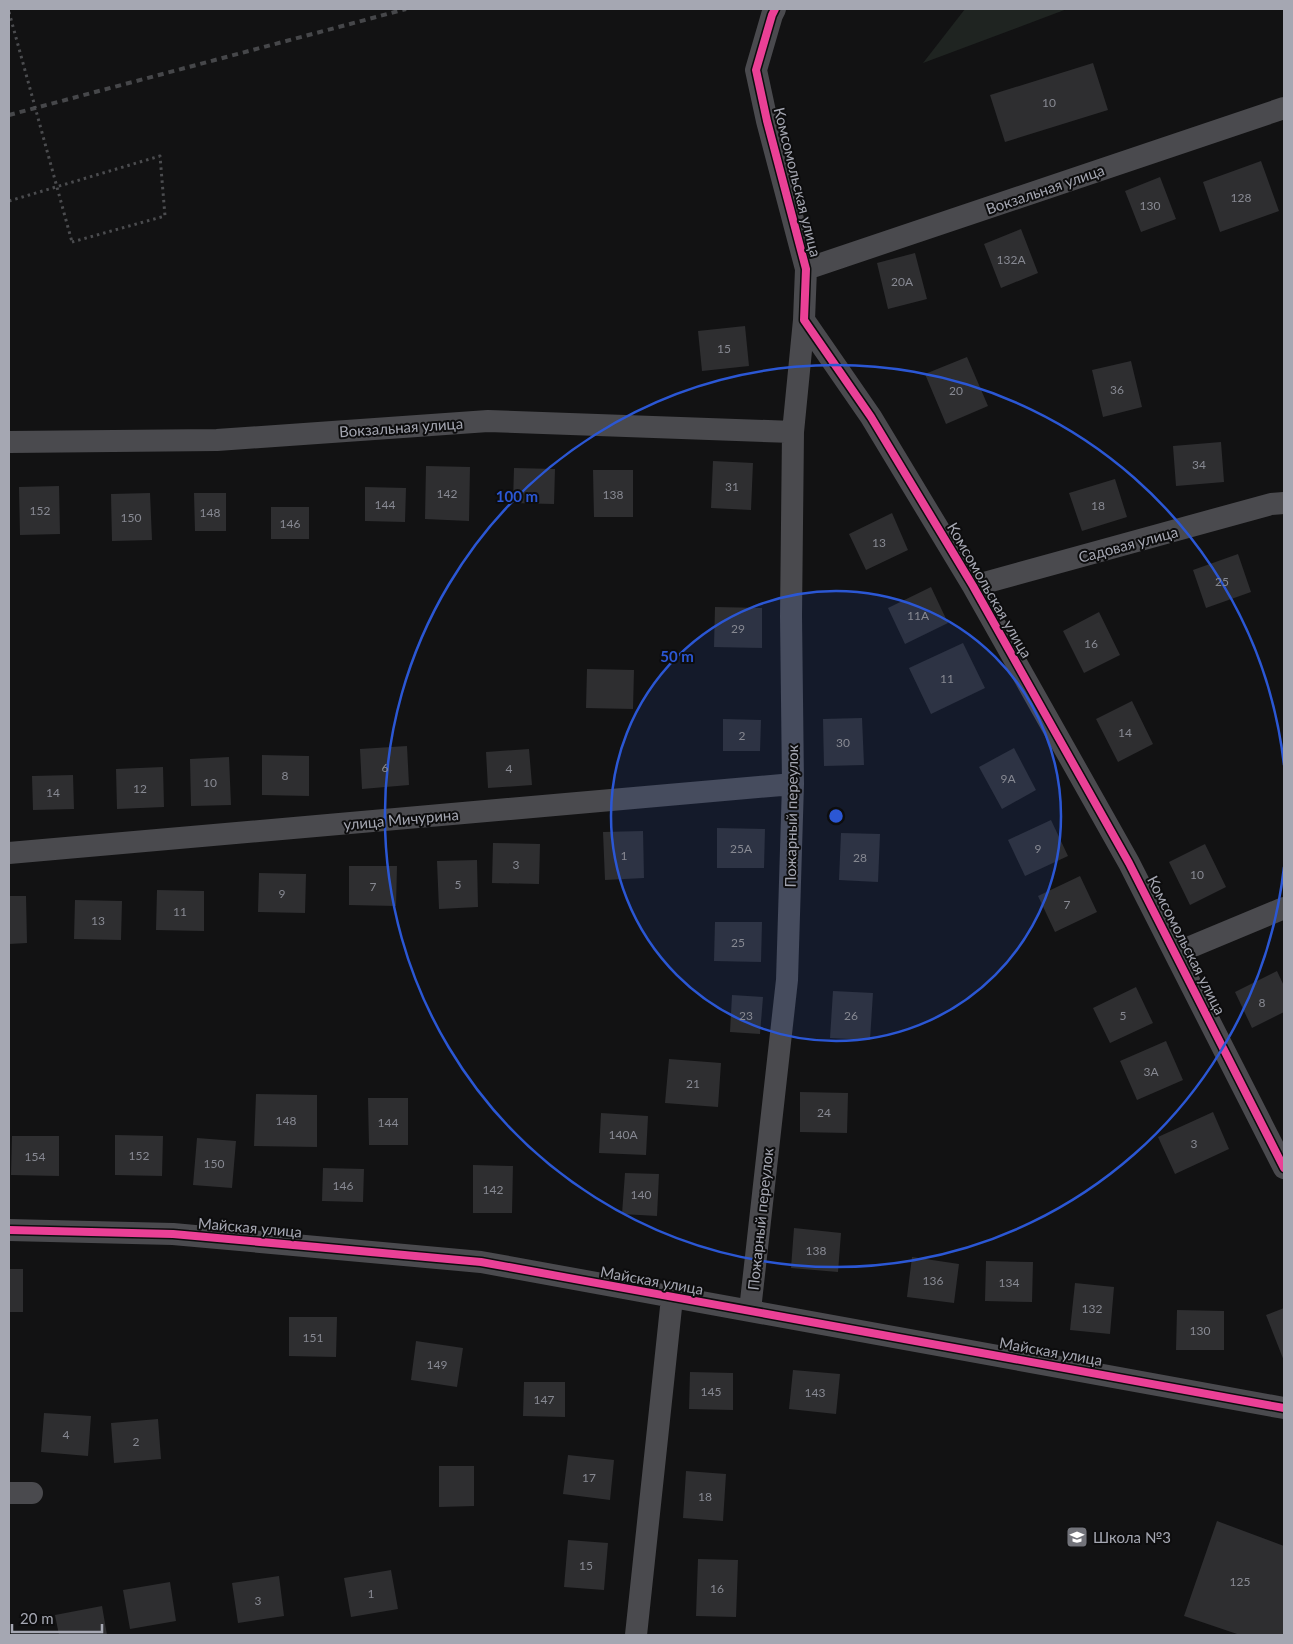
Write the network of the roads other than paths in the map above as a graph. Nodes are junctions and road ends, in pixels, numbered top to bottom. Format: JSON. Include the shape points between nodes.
{"nodes":[{"id":1,"x":776,"y":9,"type":"edge"},
{"id":2,"x":1284,"y":108,"type":"edge"},
{"id":3,"x":806,"y":269,"type":"junction"},
{"id":4,"x":804,"y":320,"type":"junction"},
{"id":5,"x":793,"y":432,"type":"junction"},
{"id":6,"x":9,"y":442,"type":"edge"},
{"id":7,"x":1284,"y":503,"type":"edge"},
{"id":8,"x":973,"y":586,"type":"junction"},
{"id":9,"x":793,"y":784,"type":"junction"},
{"id":10,"x":9,"y":853,"type":"edge"},
{"id":11,"x":1284,"y":908,"type":"edge"},
{"id":12,"x":1176,"y":954,"type":"junction"},
{"id":13,"x":1284,"y":1168,"type":"edge"},
{"id":14,"x":9,"y":1230,"type":"edge"},
{"id":15,"x":672,"y":1298,"type":"junction"},
{"id":16,"x":750,"y":1310,"type":"junction"},
{"id":17,"x":1284,"y":1408,"type":"edge"},
{"id":18,"x":9,"y":1493,"type":"edge"},
{"id":19,"x":32,"y":1493,"type":"dead end"},
{"id":20,"x":631,"y":1635,"type":"edge"}],
"edges":[{"from":1,"to":3,"type":"street","name":"Комсомольская улица","via":[[756,70]]},
{"from":2,"to":3,"type":"street","name":"Вокзальная улица"},
{"from":3,"to":4,"type":"street","name":"Комсомольская улица"},
{"from":4,"to":5,"type":"street","name":"Пожарный переулок"},
{"from":4,"to":8,"type":"street","name":"Комсомольская улица","via":[[871,417]]},
{"from":5,"to":6,"type":"street","name":"Вокзальная улица","via":[[488,421],[217,440]]},
{"from":5,"to":9,"type":"street","name":"Пожарный переулок","via":[[790,616]]},
{"from":7,"to":8,"type":"street","name":"Садовая улица"},
{"from":8,"to":12,"type":"street","name":"Комсомольская улица","via":[[1129,863]]},
{"from":9,"to":10,"type":"street","name":"улица Мичурина"},
{"from":9,"to":16,"type":"street","name":"Пожарный переулок","via":[[787,980]]},
{"from":11,"to":12,"type":"street"},
{"from":12,"to":13,"type":"street","name":"Комсомольская улица"},
{"from":14,"to":15,"type":"street","name":"Майская улица","via":[[173,1234],[481,1262]]},
{"from":15,"to":16,"type":"street","name":"Майская улица"},
{"from":15,"to":20,"type":"street"},
{"from":16,"to":17,"type":"street","name":"Майская улица"},
{"from":18,"to":19,"type":"street"}]}
